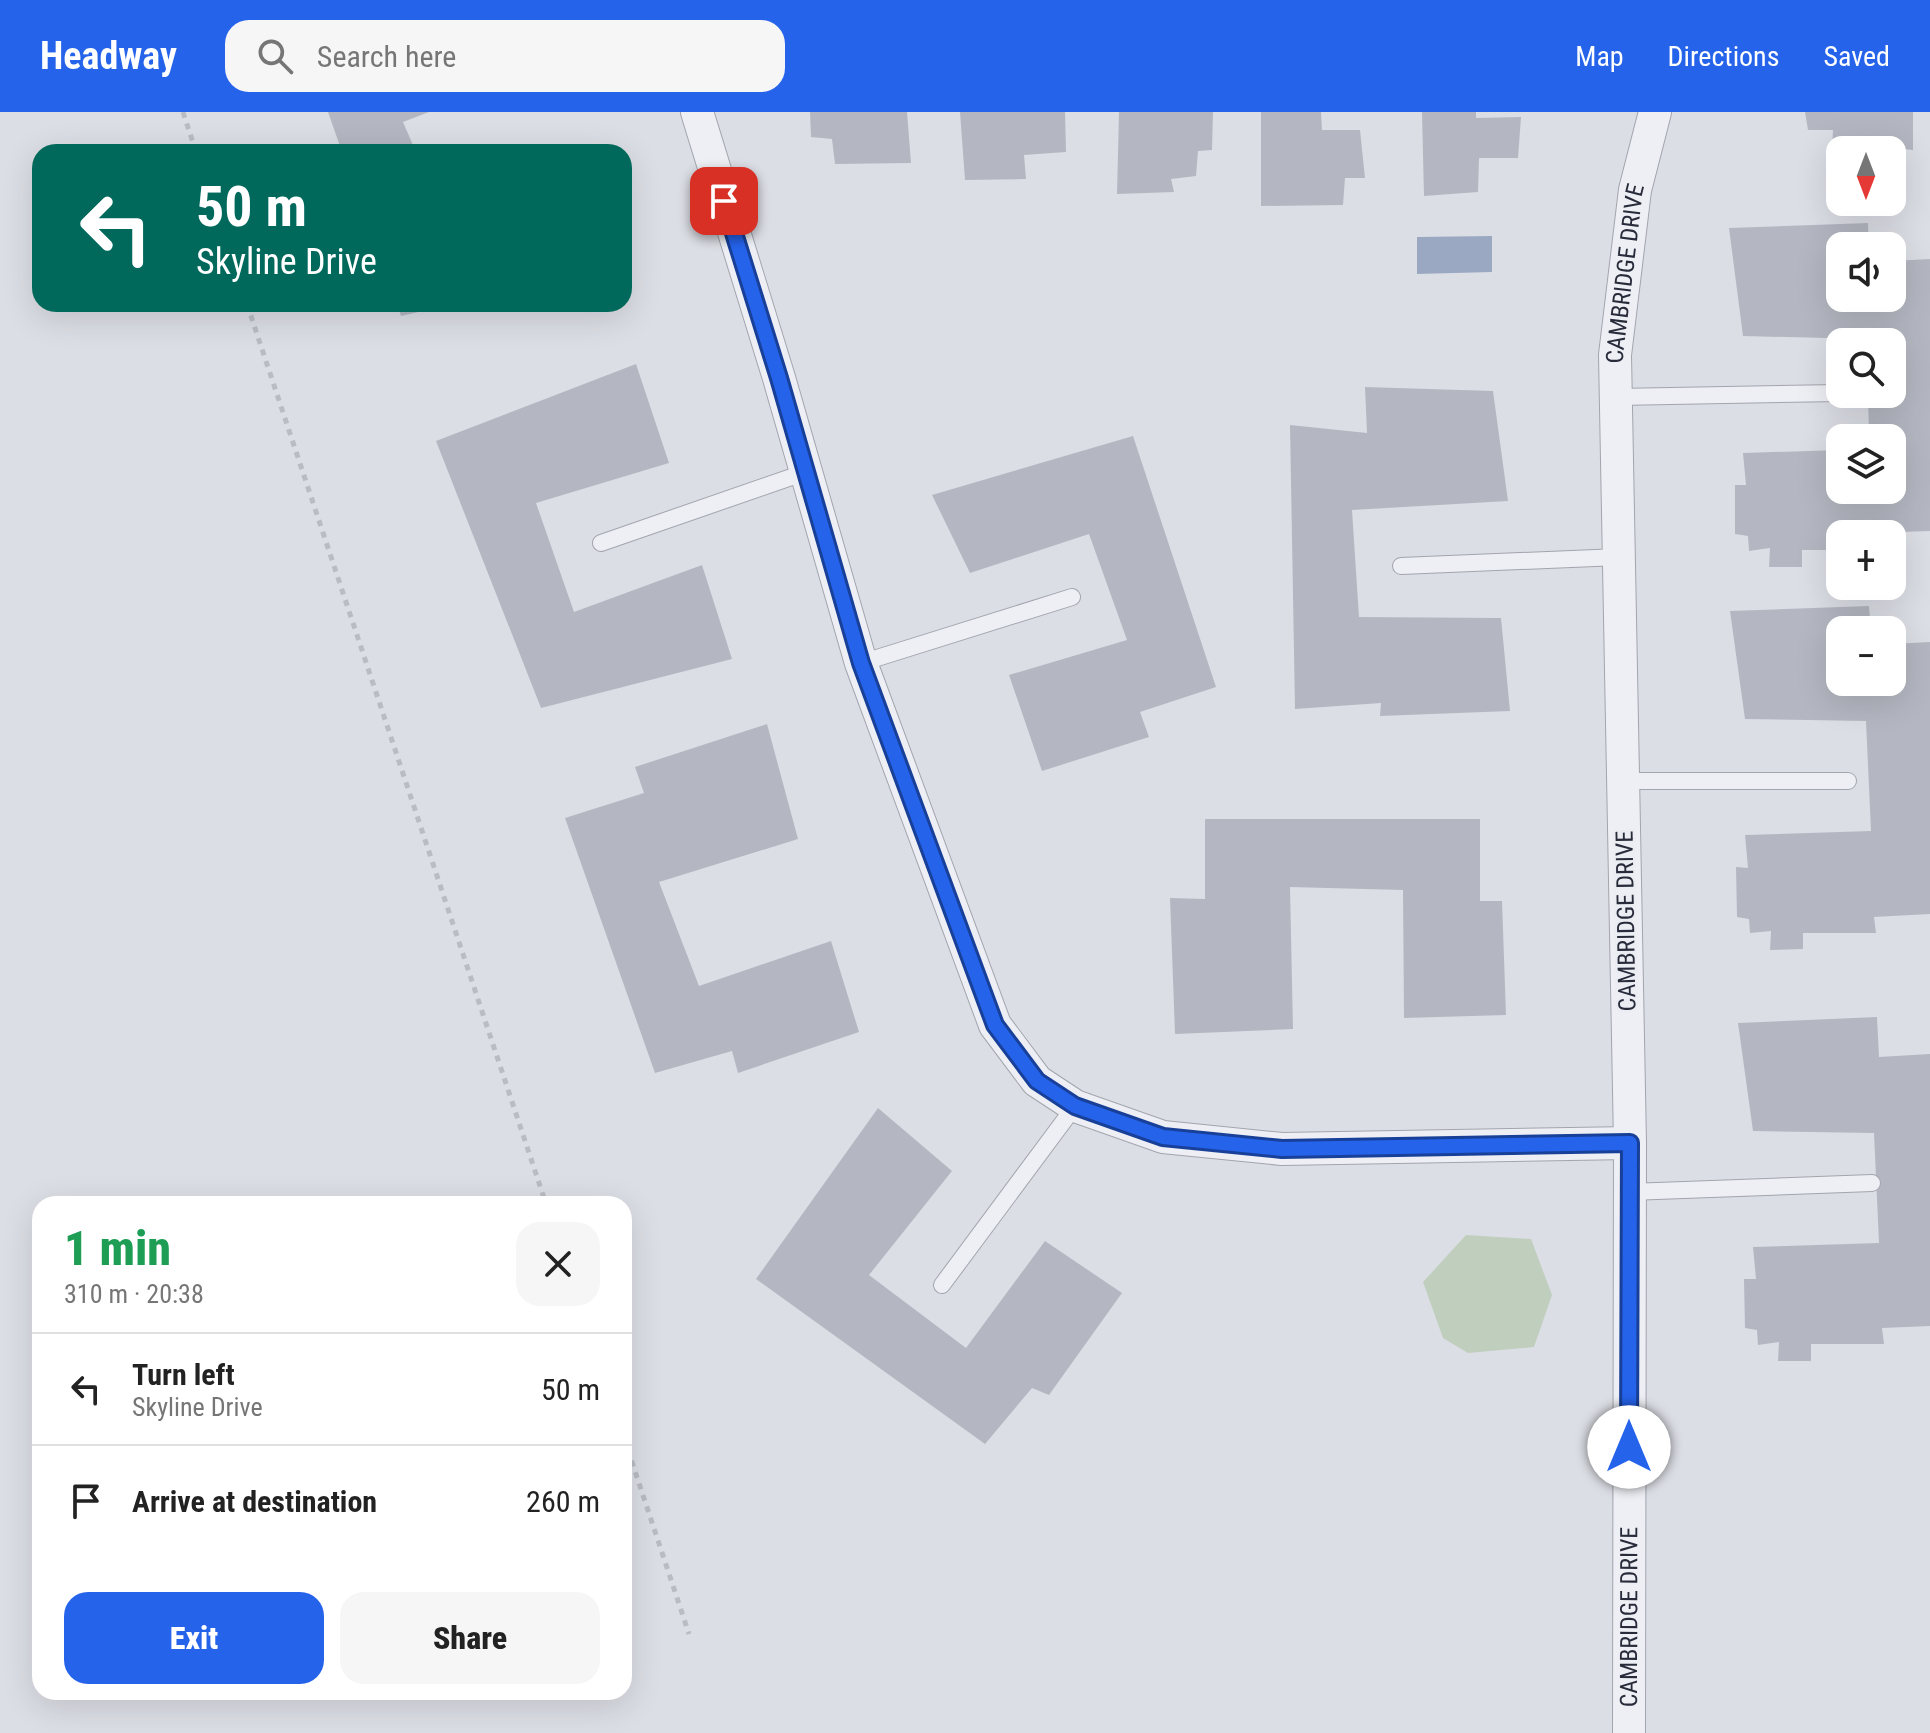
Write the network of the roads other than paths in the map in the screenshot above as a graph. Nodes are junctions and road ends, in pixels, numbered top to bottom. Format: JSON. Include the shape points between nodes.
{"nodes":[{"id":1,"x":697,"y":112,"type":"edge"},
{"id":2,"x":1655,"y":112,"type":"edge"},
{"id":3,"x":1826,"y":393,"type":"edge"},
{"id":4,"x":1616,"y":397,"type":"junction"},
{"id":5,"x":806,"y":472,"type":"junction"},
{"id":6,"x":601,"y":543,"type":"dead end"},
{"id":7,"x":1619,"y":557,"type":"junction"},
{"id":8,"x":1401,"y":566,"type":"dead end"},
{"id":9,"x":1072,"y":597,"type":"dead end"},
{"id":10,"x":861,"y":663,"type":"junction"},
{"id":11,"x":1623,"y":781,"type":"junction"},
{"id":12,"x":1848,"y":781,"type":"dead end"},
{"id":13,"x":1075,"y":1106,"type":"junction"},
{"id":14,"x":1630,"y":1143,"type":"junction"},
{"id":15,"x":1872,"y":1183,"type":"dead end"},
{"id":16,"x":1629,"y":1192,"type":"junction"},
{"id":17,"x":942,"y":1285,"type":"dead end"},
{"id":18,"x":1629,"y":1733,"type":"edge"}],
"edges":[{"from":1,"to":5,"type":"street"},
{"from":2,"to":4,"type":"street","name":"CAMBRIDGE DRIVE","via":[[1635,190],[1615,355]]},
{"from":3,"to":4,"type":"lane"},
{"from":4,"to":7,"type":"street","name":"CAMBRIDGE DRIVE"},
{"from":5,"to":6,"type":"lane"},
{"from":5,"to":10,"type":"street"},
{"from":7,"to":8,"type":"lane"},
{"from":7,"to":11,"type":"street","name":"CAMBRIDGE DRIVE"},
{"from":9,"to":10,"type":"lane"},
{"from":10,"to":13,"type":"street","via":[[995,1025],[1037,1081]]},
{"from":11,"to":12,"type":"lane"},
{"from":11,"to":14,"type":"street","name":"CAMBRIDGE DRIVE"},
{"from":13,"to":14,"type":"street","via":[[1163,1137],[1282,1149]]},
{"from":13,"to":17,"type":"lane"},
{"from":14,"to":16,"type":"street","name":"CAMBRIDGE DRIVE"},
{"from":15,"to":16,"type":"lane"},
{"from":16,"to":18,"type":"street","name":"CAMBRIDGE DRIVE"}]}
